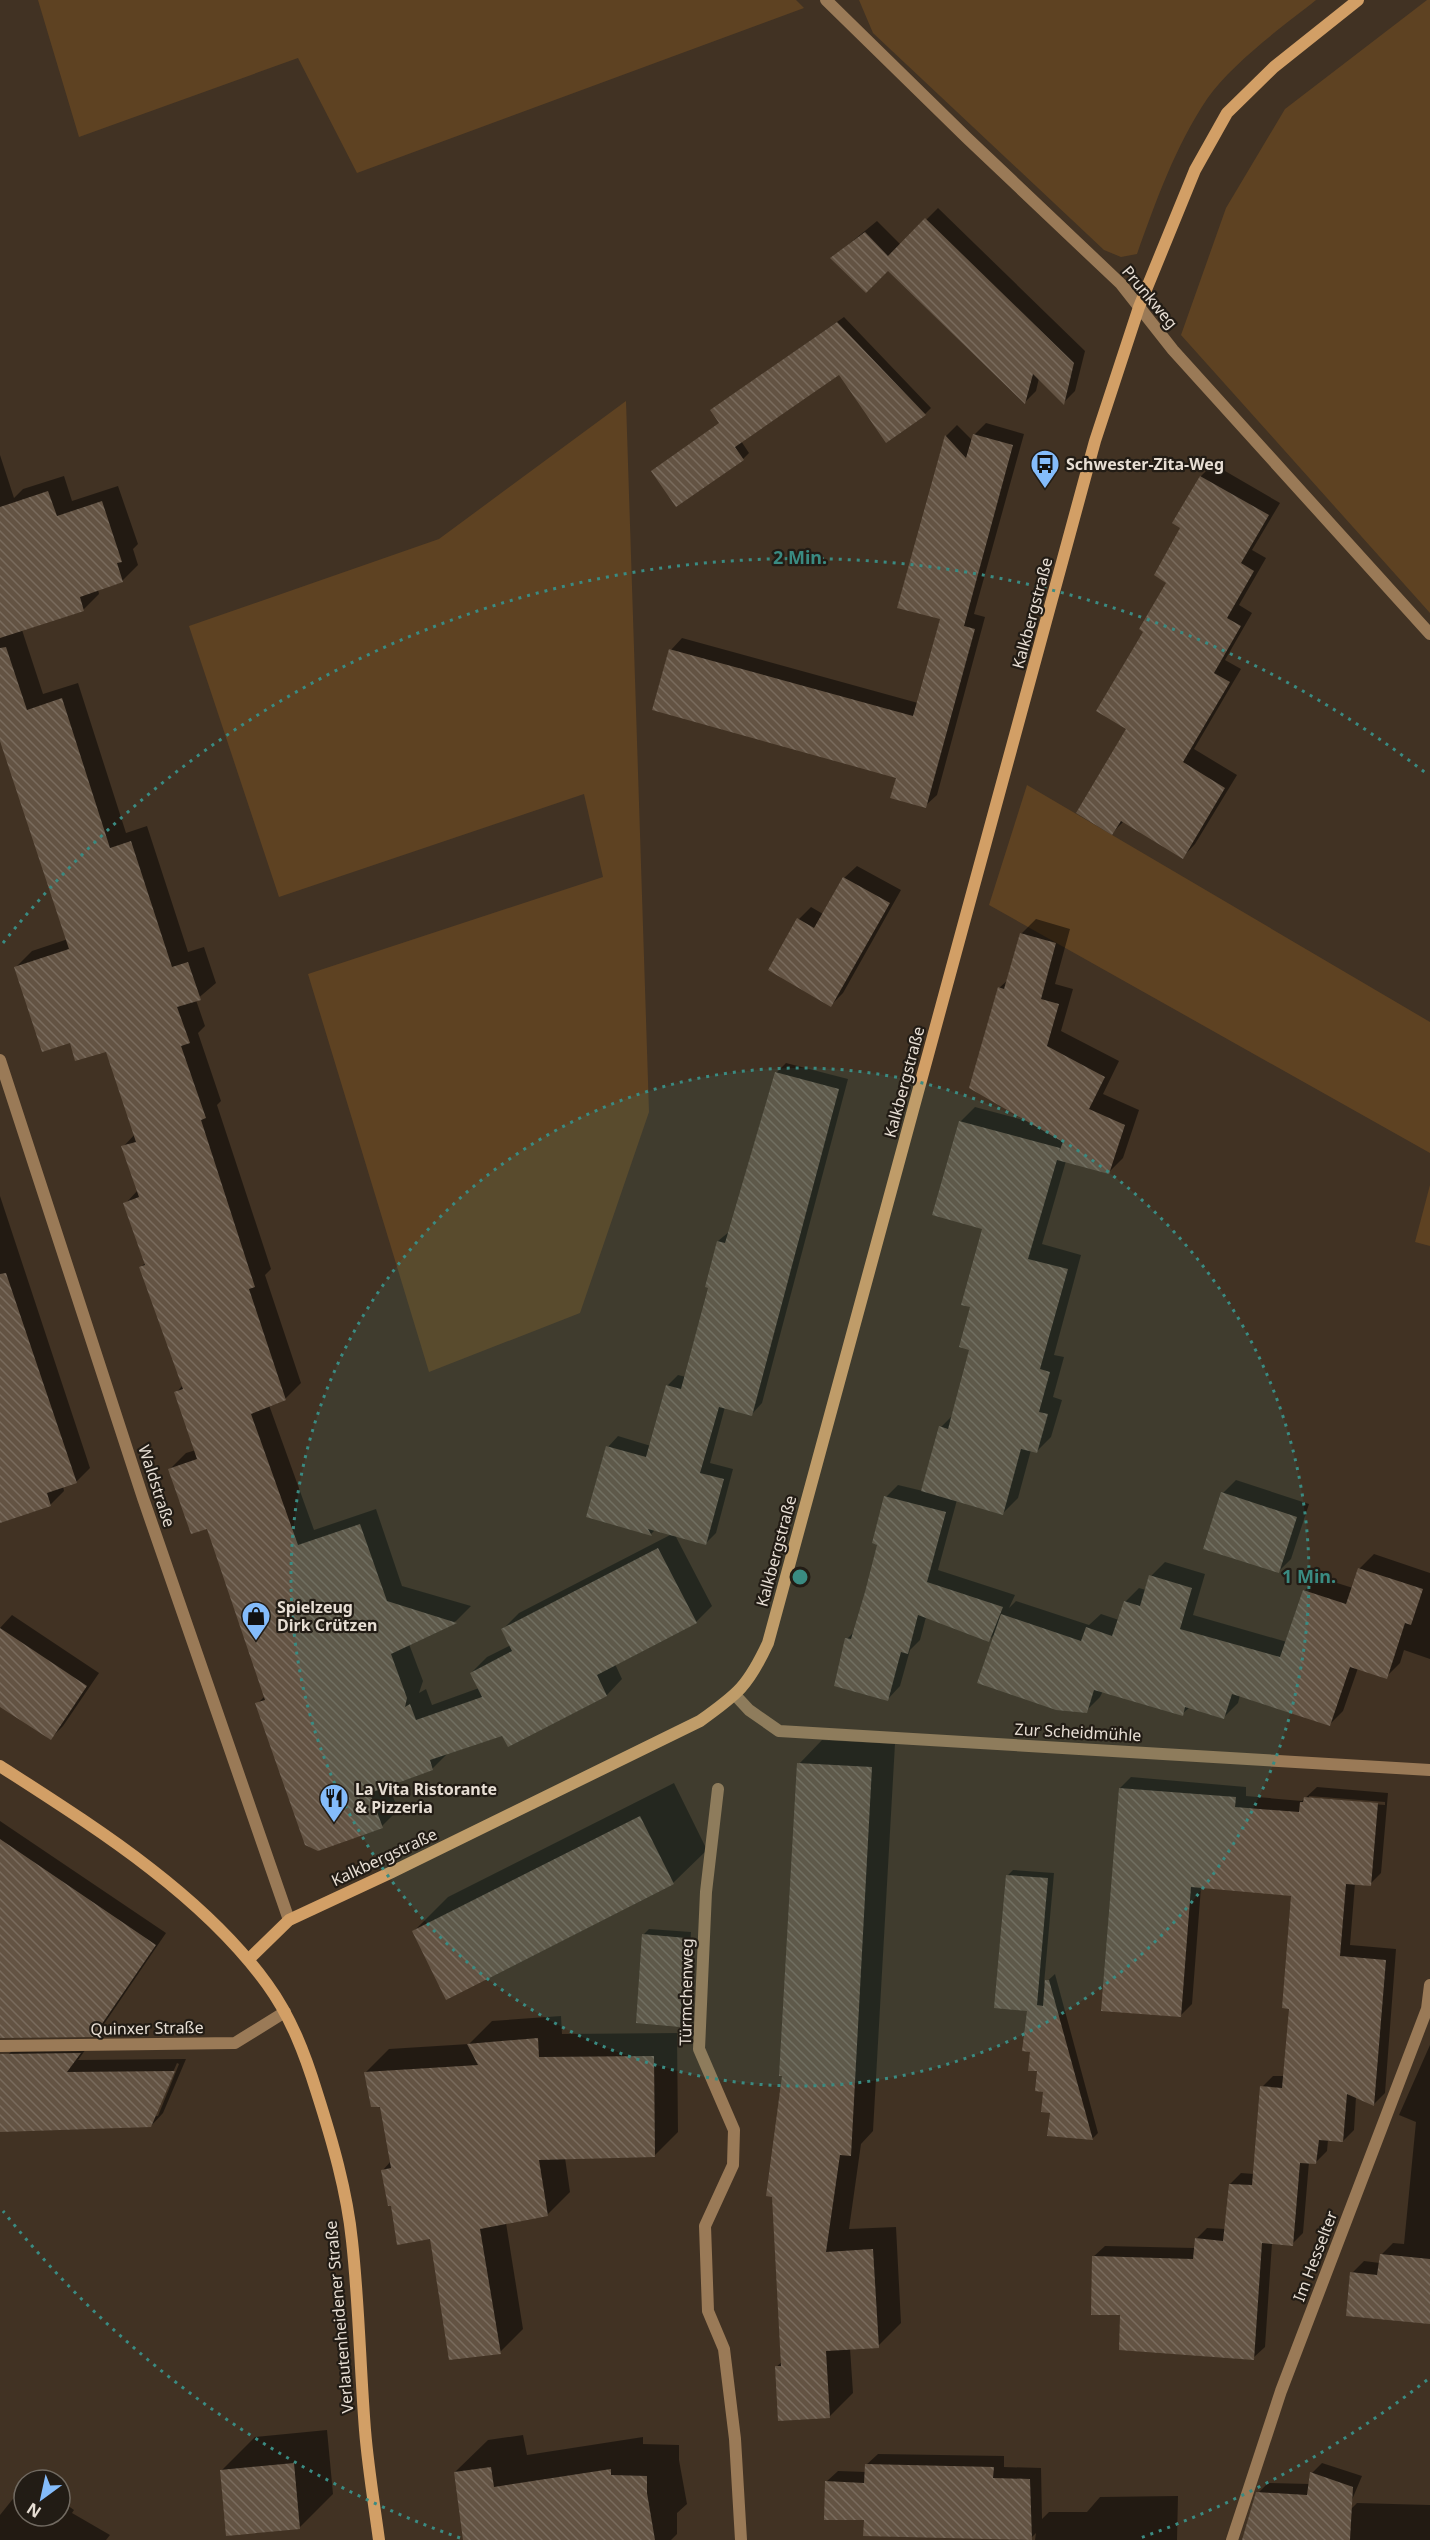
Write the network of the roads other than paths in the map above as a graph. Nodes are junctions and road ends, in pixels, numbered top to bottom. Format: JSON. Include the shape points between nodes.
{"nodes":[{"id":1,"x":826,"y":0,"type":"edge"},
{"id":2,"x":1358,"y":0,"type":"edge"},
{"id":3,"x":1139,"y":307,"type":"junction"},
{"id":4,"x":1430,"y":634,"type":"edge"},
{"id":5,"x":0,"y":1060,"type":"edge"},
{"id":6,"x":736,"y":1696,"type":"junction"},
{"id":7,"x":0,"y":1766,"type":"edge"},
{"id":8,"x":1430,"y":1770,"type":"edge"},
{"id":9,"x":718,"y":1789,"type":"dead end"},
{"id":10,"x":289,"y":1920,"type":"junction"},
{"id":11,"x":248,"y":1960,"type":"junction"},
{"id":12,"x":1430,"y":1985,"type":"edge"},
{"id":13,"x":285,"y":2012,"type":"junction"},
{"id":14,"x":0,"y":2046,"type":"edge"},
{"id":15,"x":379,"y":2540,"type":"edge"},
{"id":16,"x":741,"y":2540,"type":"edge"},
{"id":17,"x":1232,"y":2540,"type":"edge"}],
"edges":[{"from":1,"to":3,"type":"street","name":"Prunkweg","via":[[1121,284]]},
{"from":2,"to":3,"type":"street","name":"Kalkbergstraße","via":[[1274,67],[1227,113],[1196,170]]},
{"from":3,"to":4,"type":"street","name":"Prunkweg","via":[[1173,350]]},
{"from":3,"to":6,"type":"street","name":"Kalkbergstraße","via":[[1095,441],[768,1643],[755,1671]]},
{"from":5,"to":10,"type":"street","name":"Waldstraße","via":[[144,1498]]},
{"from":6,"to":8,"type":"street","name":"Zur Scheidmühle","via":[[779,1731]]},
{"from":6,"to":10,"type":"street","name":"Kalkbergstraße","via":[[700,1720]]},
{"from":7,"to":11,"type":"street","name":"Verlautenheidener Straße","via":[[89,1824],[153,1872],[216,1926]]},
{"from":9,"to":16,"type":"street","name":"Türmchenweg","via":[[706,1892],[699,2049],[734,2130],[734,2164],[705,2226],[708,2311],[724,2349]]},
{"from":10,"to":11,"type":"street","name":"Kalkbergstraße"},
{"from":11,"to":13,"type":"street","name":"Verlautenheidener Straße"},
{"from":12,"to":17,"type":"street","name":"Im Hesselter","via":[[1427,2009],[1281,2391]]},
{"from":13,"to":14,"type":"street","name":"Quinxer Straße","via":[[235,2043]]},
{"from":13,"to":15,"type":"street","name":"Verlautenheidener Straße","via":[[305,2054],[332,2140],[352,2239],[365,2431]]}]}
